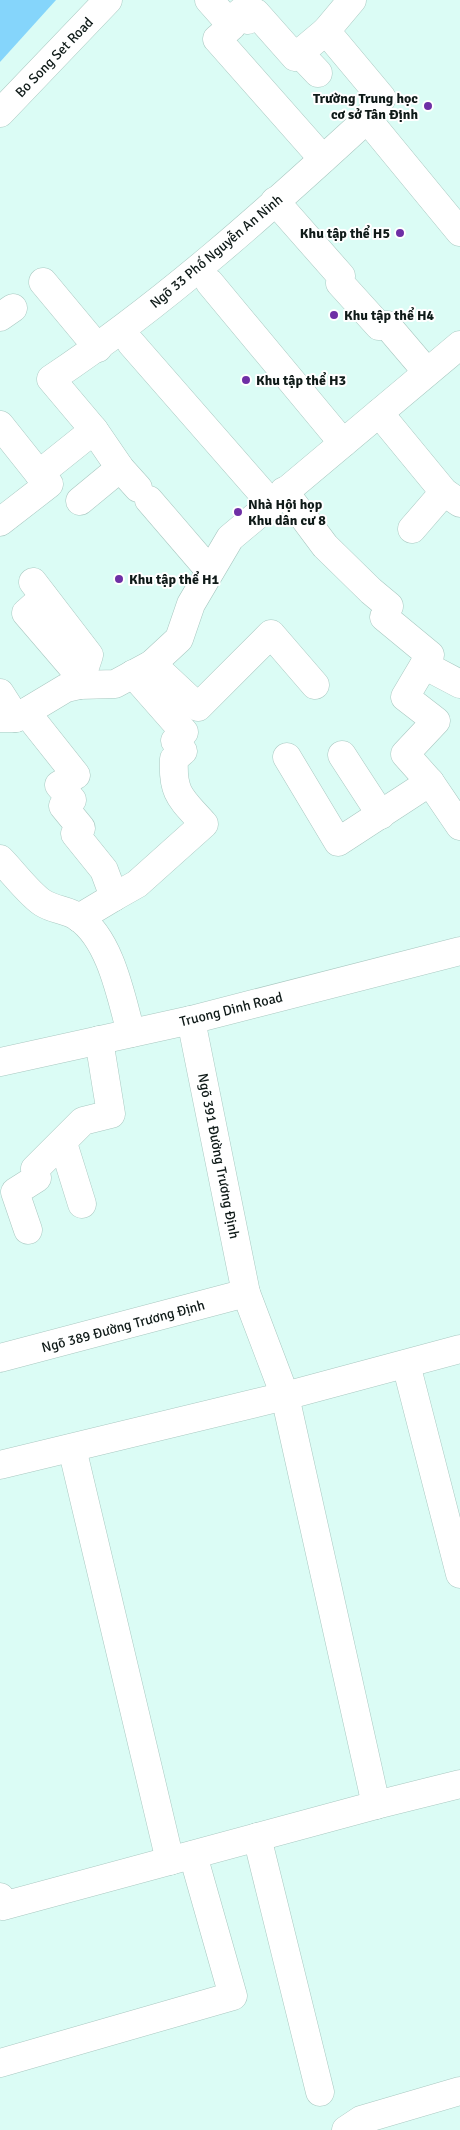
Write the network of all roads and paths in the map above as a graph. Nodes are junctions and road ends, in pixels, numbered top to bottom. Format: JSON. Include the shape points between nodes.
{"nodes":[{"id":1,"x":108,"y":0,"type":"edge"},
{"id":2,"x":210,"y":0,"type":"edge"},
{"id":3,"x":352,"y":0,"type":"edge"},
{"id":4,"x":229,"y":22,"type":"junction"},
{"id":5,"x":326,"y":31,"type":"junction"},
{"id":6,"x":0,"y":113,"type":"edge"},
{"id":7,"x":367,"y":119,"type":"junction"},
{"id":8,"x":323,"y":160,"type":"junction"},
{"id":9,"x":275,"y":201,"type":"junction"},
{"id":10,"x":460,"y":232,"type":"edge"},
{"id":11,"x":43,"y":282,"type":"dead end"},
{"id":12,"x":210,"y":283,"type":"dead end"},
{"id":13,"x":131,"y":343,"type":"dead end"},
{"id":14,"x":460,"y":345,"type":"edge"},
{"id":15,"x":98,"y":348,"type":"junction"},
{"id":16,"x":427,"y":372,"type":"junction"},
{"id":17,"x":379,"y":412,"type":"junction"},
{"id":18,"x":0,"y":425,"type":"edge"},
{"id":19,"x":94,"y":430,"type":"junction"},
{"id":20,"x":343,"y":443,"type":"junction"},
{"id":21,"x":120,"y":468,"type":"junction"},
{"id":22,"x":39,"y":474,"type":"junction"},
{"id":23,"x":277,"y":496,"type":"junction"},
{"id":24,"x":452,"y":498,"type":"edge"},
{"id":25,"x":80,"y":501,"type":"dead end"},
{"id":26,"x":0,"y":522,"type":"edge"},
{"id":27,"x":412,"y":529,"type":"dead end"},
{"id":28,"x":210,"y":571,"type":"junction"},
{"id":29,"x":39,"y":590,"type":"dead end"},
{"id":30,"x":424,"y":665,"type":"junction"},
{"id":31,"x":142,"y":669,"type":"junction"},
{"id":32,"x":460,"y":684,"type":"edge"},
{"id":33,"x":79,"y":685,"type":"junction"},
{"id":34,"x":315,"y":685,"type":"dead end"},
{"id":35,"x":0,"y":693,"type":"edge"},
{"id":36,"x":14,"y":716,"type":"edge"},
{"id":37,"x":342,"y":755,"type":"dead end"},
{"id":38,"x":288,"y":757,"type":"dead end"},
{"id":39,"x":430,"y":782,"type":"junction"},
{"id":40,"x":381,"y":816,"type":"junction"},
{"id":41,"x":460,"y":826,"type":"edge"},
{"id":42,"x":0,"y":860,"type":"edge"},
{"id":43,"x":114,"y":896,"type":"junction"},
{"id":44,"x":79,"y":918,"type":"junction"},
{"id":45,"x":460,"y":951,"type":"edge"},
{"id":46,"x":191,"y":1020,"type":"junction"},
{"id":47,"x":131,"y":1033,"type":"junction"},
{"id":48,"x":99,"y":1040,"type":"junction"},
{"id":49,"x":0,"y":1062,"type":"edge"},
{"id":50,"x":63,"y":1143,"type":"junction"},
{"id":51,"x":82,"y":1204,"type":"dead end"},
{"id":52,"x":28,"y":1230,"type":"dead end"},
{"id":53,"x":246,"y":1293,"type":"junction"},
{"id":54,"x":460,"y":1349,"type":"edge"},
{"id":55,"x":0,"y":1358,"type":"edge"},
{"id":56,"x":406,"y":1364,"type":"junction"},
{"id":57,"x":285,"y":1396,"type":"junction"},
{"id":58,"x":72,"y":1448,"type":"junction"},
{"id":59,"x":0,"y":1465,"type":"edge"},
{"id":60,"x":460,"y":1574,"type":"edge"},
{"id":61,"x":460,"y":1784,"type":"edge"},
{"id":62,"x":376,"y":1805,"type":"junction"},
{"id":63,"x":257,"y":1837,"type":"junction"},
{"id":64,"x":182,"y":1858,"type":"junction"},
{"id":65,"x":0,"y":1897,"type":"edge"},
{"id":66,"x":0,"y":2063,"type":"edge"},
{"id":67,"x":460,"y":2091,"type":"edge"},
{"id":68,"x":320,"y":2092,"type":"dead end"},
{"id":69,"x":346,"y":2130,"type":"edge"}],
"edges":[{"from":1,"to":6,"type":"main road","name":"Bo Song Set Road"},
{"from":2,"to":4,"type":"main road"},
{"from":3,"to":5,"type":"main road"},
{"from":4,"to":5,"type":"main road","via":[[242,11],[248,20],[256,13],[295,58],[309,63]]},
{"from":4,"to":8,"type":"main road","via":[[232,26],[217,39]]},
{"from":5,"to":7,"type":"main road","name":"Ngõ 33 Phố Nguyễn An Ninh","via":[[382,98]]},
{"from":7,"to":8,"type":"main road","name":"Ngõ 33 Phố Nguyễn An Ninh"},
{"from":7,"to":10,"type":"main road"},
{"from":8,"to":9,"type":"main road","name":"Ngõ 33 Phố Nguyễn An Ninh"},
{"from":9,"to":15,"type":"main road","name":"Ngõ 33 Phố Nguyễn An Ninh","via":[[199,269]]},
{"from":9,"to":16,"type":"main road","via":[[342,276],[340,283],[379,326],[387,325]]},
{"from":11,"to":15,"type":"main road"},
{"from":12,"to":20,"type":"main road"},
{"from":13,"to":23,"type":"main road"},
{"from":14,"to":16,"type":"main road"},
{"from":15,"to":19,"type":"main road","name":"Ngõ 33 Phố Nguyễn An Ninh","via":[[52,380]]},
{"from":16,"to":17,"type":"main road"},
{"from":17,"to":20,"type":"main road"},
{"from":17,"to":24,"type":"main road"},
{"from":18,"to":22,"type":"main road"},
{"from":19,"to":21,"type":"main road","name":"Ngõ 33 Phố Nguyễn An Ninh"},
{"from":19,"to":22,"type":"main road"},
{"from":20,"to":23,"type":"main road"},
{"from":21,"to":25,"type":"main road"},
{"from":21,"to":28,"type":"main road","name":"Ngõ 33 Phố Nguyễn An Ninh"},
{"from":22,"to":26,"type":"main road","via":[[49,484]]},
{"from":23,"to":28,"type":"main road","via":[[230,538]]},
{"from":23,"to":30,"type":"main road","via":[[430,655]]},
{"from":24,"to":27,"type":"main road"},
{"from":28,"to":31,"type":"main road","via":[[191,604],[179,639]]},
{"from":29,"to":33,"type":"main road","via":[[26,614],[74,669]]},
{"from":30,"to":32,"type":"main road"},
{"from":30,"to":39,"type":"main road","via":[[405,697],[436,720],[405,754]]},
{"from":31,"to":33,"type":"main road","via":[[115,684]]},
{"from":31,"to":34,"type":"main road","via":[[198,707],[270,634]]},
{"from":31,"to":43,"type":"main road","via":[[184,732],[175,741],[184,751],[174,759],[173,777],[178,795],[204,824],[137,884]]},
{"from":33,"to":36,"type":"main road","via":[[66,688]]},
{"from":35,"to":36,"type":"main road"},
{"from":36,"to":43,"type":"main road","via":[[76,775],[59,785],[72,800],[63,806],[81,828],[75,834],[104,870]]},
{"from":37,"to":40,"type":"main road"},
{"from":38,"to":40,"type":"main road","via":[[338,842]]},
{"from":39,"to":40,"type":"main road"},
{"from":39,"to":41,"type":"main road"},
{"from":42,"to":44,"type":"main road","via":[[42,903]]},
{"from":43,"to":44,"type":"main road"},
{"from":44,"to":47,"type":"main road","via":[[96,935],[108,956]]},
{"from":45,"to":46,"type":"main road","name":"Truong Dinh Road"},
{"from":46,"to":47,"type":"main road","name":"Truong Dinh Road"},
{"from":46,"to":53,"type":"main road","name":"Ngõ 391 Đường Trương Định"},
{"from":47,"to":48,"type":"main road","name":"Truong Dinh Road"},
{"from":48,"to":49,"type":"main road","name":"Truong Dinh Road"},
{"from":48,"to":50,"type":"main road","via":[[111,1114],[83,1121]]},
{"from":50,"to":51,"type":"main road"},
{"from":50,"to":52,"type":"main road","via":[[35,1169],[37,1178],[15,1192]]},
{"from":53,"to":55,"type":"main road","name":"Ngõ 389 Đường Trương Định"},
{"from":53,"to":57,"type":"main road","name":"Ngõ 391 Đường Trương Định"},
{"from":54,"to":56,"type":"main road"},
{"from":56,"to":57,"type":"main road"},
{"from":56,"to":60,"type":"main road"},
{"from":57,"to":58,"type":"main road"},
{"from":57,"to":62,"type":"main road","name":"Ngõ 391 Đường Trương Định"},
{"from":58,"to":59,"type":"main road"},
{"from":58,"to":64,"type":"main road"},
{"from":61,"to":62,"type":"main road"},
{"from":62,"to":63,"type":"main road"},
{"from":63,"to":64,"type":"main road"},
{"from":63,"to":68,"type":"main road"},
{"from":64,"to":65,"type":"main road","via":[[3,1906]]},
{"from":64,"to":66,"type":"main road","via":[[233,1996]]},
{"from":67,"to":69,"type":"main road","via":[[361,2120]]}]}
